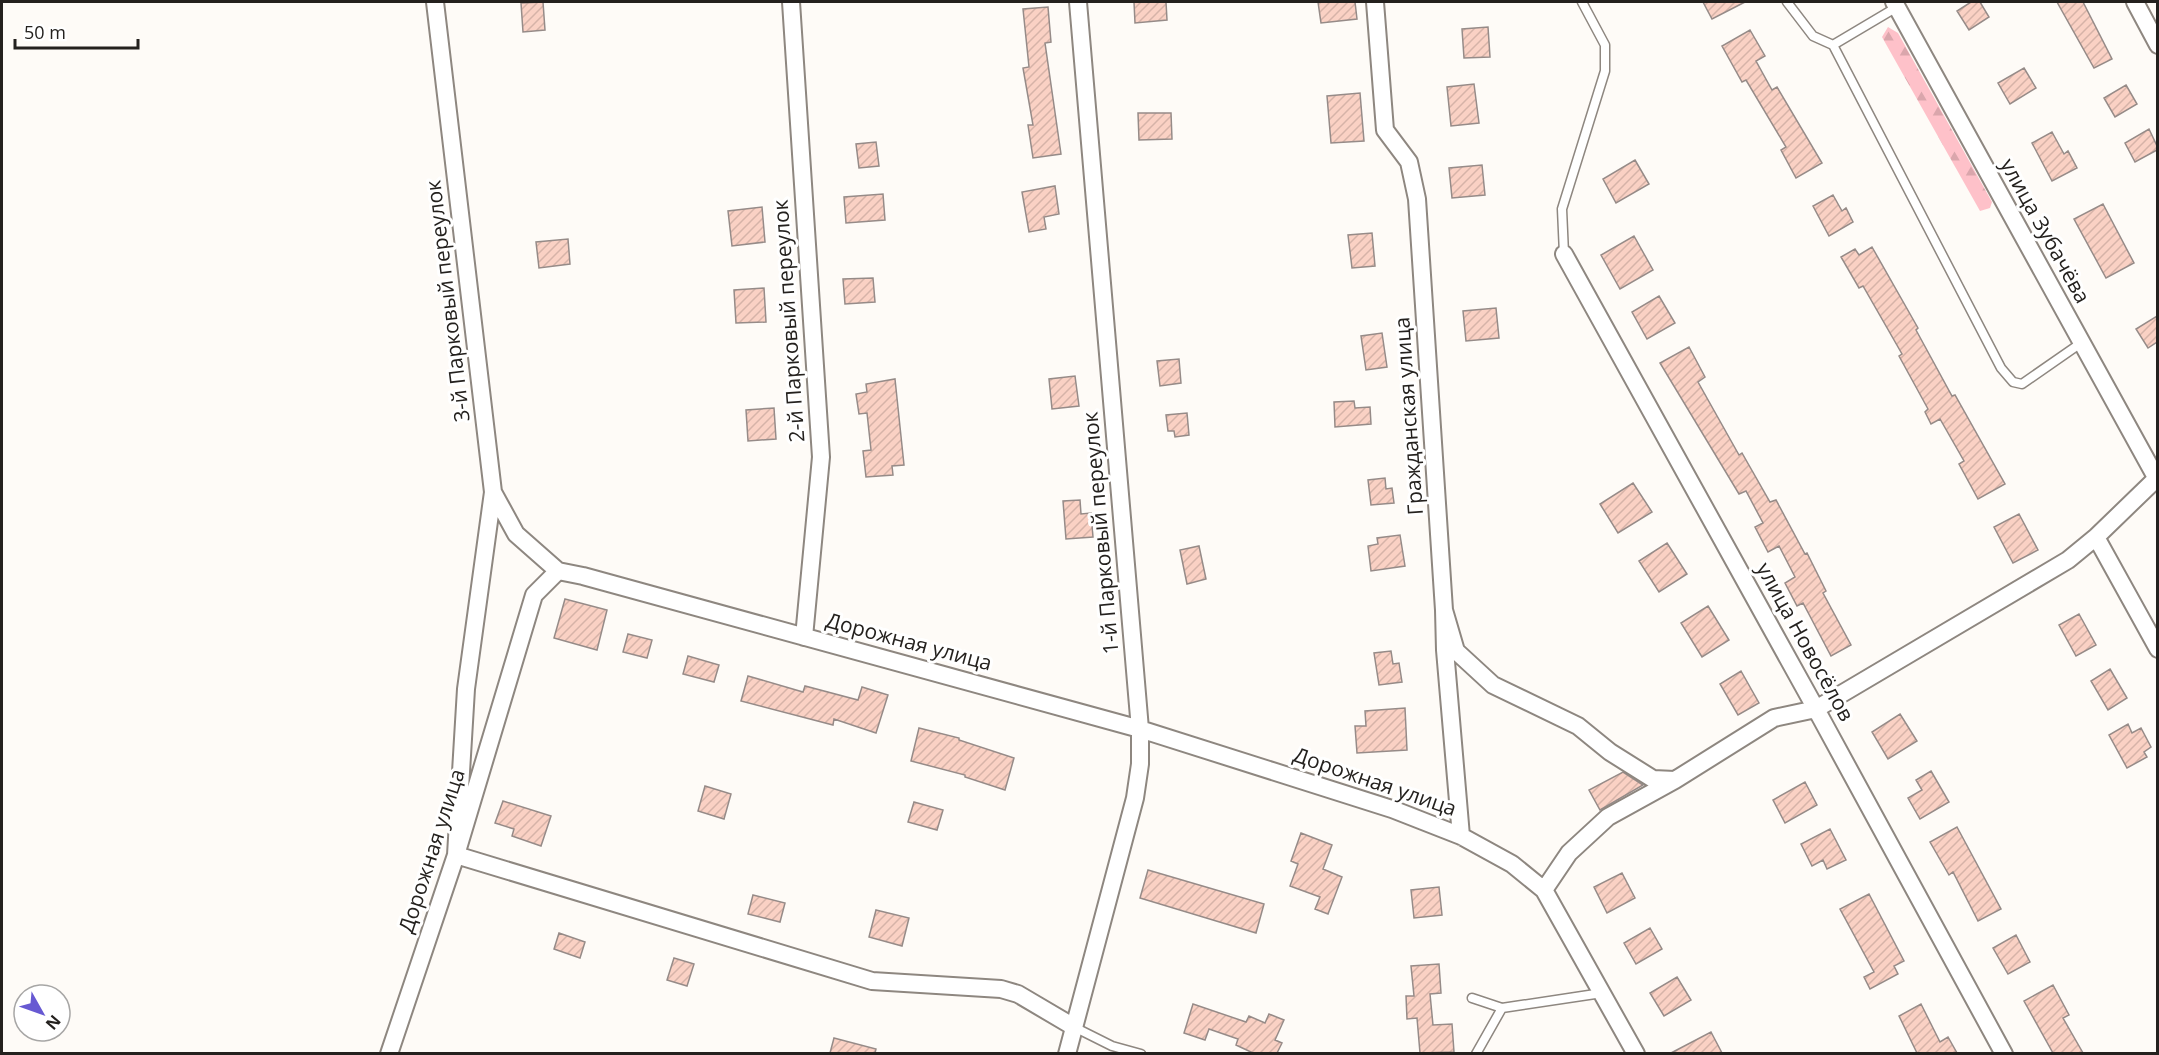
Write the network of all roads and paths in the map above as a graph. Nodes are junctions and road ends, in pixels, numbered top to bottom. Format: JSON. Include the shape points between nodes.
{"nodes":[{"id":1,"x":435,"y":2,"type":"edge"},
{"id":2,"x":791,"y":2,"type":"edge"},
{"id":3,"x":1078,"y":2,"type":"edge"},
{"id":4,"x":1375,"y":2,"type":"edge"},
{"id":5,"x":1582,"y":2,"type":"edge"},
{"id":6,"x":1787,"y":2,"type":"edge"},
{"id":7,"x":2134,"y":2,"type":"edge"},
{"id":8,"x":1896,"y":4,"type":"edge"},
{"id":9,"x":1833,"y":45,"type":"junction"},
{"id":10,"x":2157,"y":45,"type":"edge"},
{"id":11,"x":1564,"y":254,"type":"joint"},
{"id":12,"x":2081,"y":343,"type":"junction"},
{"id":13,"x":2157,"y":478,"type":"edge"},
{"id":14,"x":493,"y":492,"type":"junction"},
{"id":15,"x":2096,"y":537,"type":"junction"},
{"id":16,"x":558,"y":571,"type":"junction"},
{"id":17,"x":1444,"y":610,"type":"junction"},
{"id":18,"x":804,"y":637,"type":"junction"},
{"id":19,"x":2157,"y":649,"type":"edge"},
{"id":20,"x":1816,"y":710,"type":"junction"},
{"id":21,"x":1140,"y":729,"type":"junction"},
{"id":22,"x":1675,"y":780,"type":"junction"},
{"id":23,"x":1461,"y":836,"type":"junction"},
{"id":24,"x":456,"y":855,"type":"junction"},
{"id":25,"x":1544,"y":890,"type":"junction"},
{"id":26,"x":1602,"y":993,"type":"junction"},
{"id":27,"x":1472,"y":998,"type":"dead end"},
{"id":28,"x":1502,"y":1008,"type":"junction"},
{"id":29,"x":1074,"y":1027,"type":"junction"},
{"id":30,"x":389,"y":1053,"type":"edge"},
{"id":31,"x":1067,"y":1053,"type":"edge"},
{"id":32,"x":1141,"y":1053,"type":"edge"},
{"id":33,"x":1476,"y":1053,"type":"edge"},
{"id":34,"x":1636,"y":1053,"type":"edge"},
{"id":35,"x":2004,"y":1053,"type":"edge"}],
"edges":[{"from":1,"to":14,"type":"street","name":"3-й Парковый переулок"},
{"from":2,"to":18,"type":"street","name":"2-й Парковый переулок","via":[[820,457]]},
{"from":3,"to":21,"type":"street","name":"1-й Парковый переулок"},
{"from":4,"to":17,"type":"street","name":"Гражданская улица","via":[[1384,130],[1409,162],[1417,199]]},
{"from":5,"to":11,"type":"lane","via":[[1605,45],[1605,71],[1562,209]]},
{"from":6,"to":9,"type":"lane","via":[[1813,36]]},
{"from":7,"to":10,"type":"street"},
{"from":8,"to":9,"type":"lane"},
{"from":8,"to":12,"type":"street","name":"улица Зубачёва"},
{"from":9,"to":12,"type":"lane","via":[[2001,369],[2013,382],[2022,384]]},
{"from":11,"to":20,"type":"street","name":"улица Новосёлов"},
{"from":12,"to":13,"type":"street","name":"улица Зубачёва"},
{"from":13,"to":15,"type":"street"},
{"from":14,"to":16,"type":"street","name":"3-й Парковый переулок","via":[[516,534]]},
{"from":14,"to":24,"type":"street","via":[[466,688]]},
{"from":15,"to":19,"type":"street"},
{"from":15,"to":20,"type":"street","via":[[2068,560]]},
{"from":16,"to":18,"type":"street","name":"Дорожная улица"},
{"from":16,"to":24,"type":"street","name":"Дорожная улица","via":[[534,596]]},
{"from":17,"to":22,"type":"street","via":[[1456,651],[1493,686],[1578,726],[1653,779]]},
{"from":17,"to":23,"type":"street","name":"Гражданская улица"},
{"from":18,"to":21,"type":"street","name":"Дорожная улица"},
{"from":20,"to":22,"type":"street","via":[[1774,718]]},
{"from":20,"to":35,"type":"street","name":"улица Новосёлов"},
{"from":21,"to":23,"type":"street","name":"Дорожная улица","via":[[1392,809]]},
{"from":21,"to":29,"type":"street","name":"1-й Парковый переулок","via":[[1135,798]]},
{"from":22,"to":25,"type":"street","via":[[1608,818],[1569,853]]},
{"from":23,"to":25,"type":"street","name":"Дорожная улица","via":[[1512,864]]},
{"from":24,"to":29,"type":"street","via":[[872,981],[1000,989],[1017,994]]},
{"from":24,"to":30,"type":"street","name":"Дорожная улица"},
{"from":25,"to":26,"type":"street","name":"Дорожная улица"},
{"from":26,"to":28,"type":"lane"},
{"from":26,"to":34,"type":"street","name":"Дорожная улица"},
{"from":27,"to":28,"type":"lane"},
{"from":28,"to":33,"type":"lane"},
{"from":29,"to":31,"type":"street","name":"1-й Парковый переулок"},
{"from":29,"to":32,"type":"lane","via":[[1112,1046]]}]}
